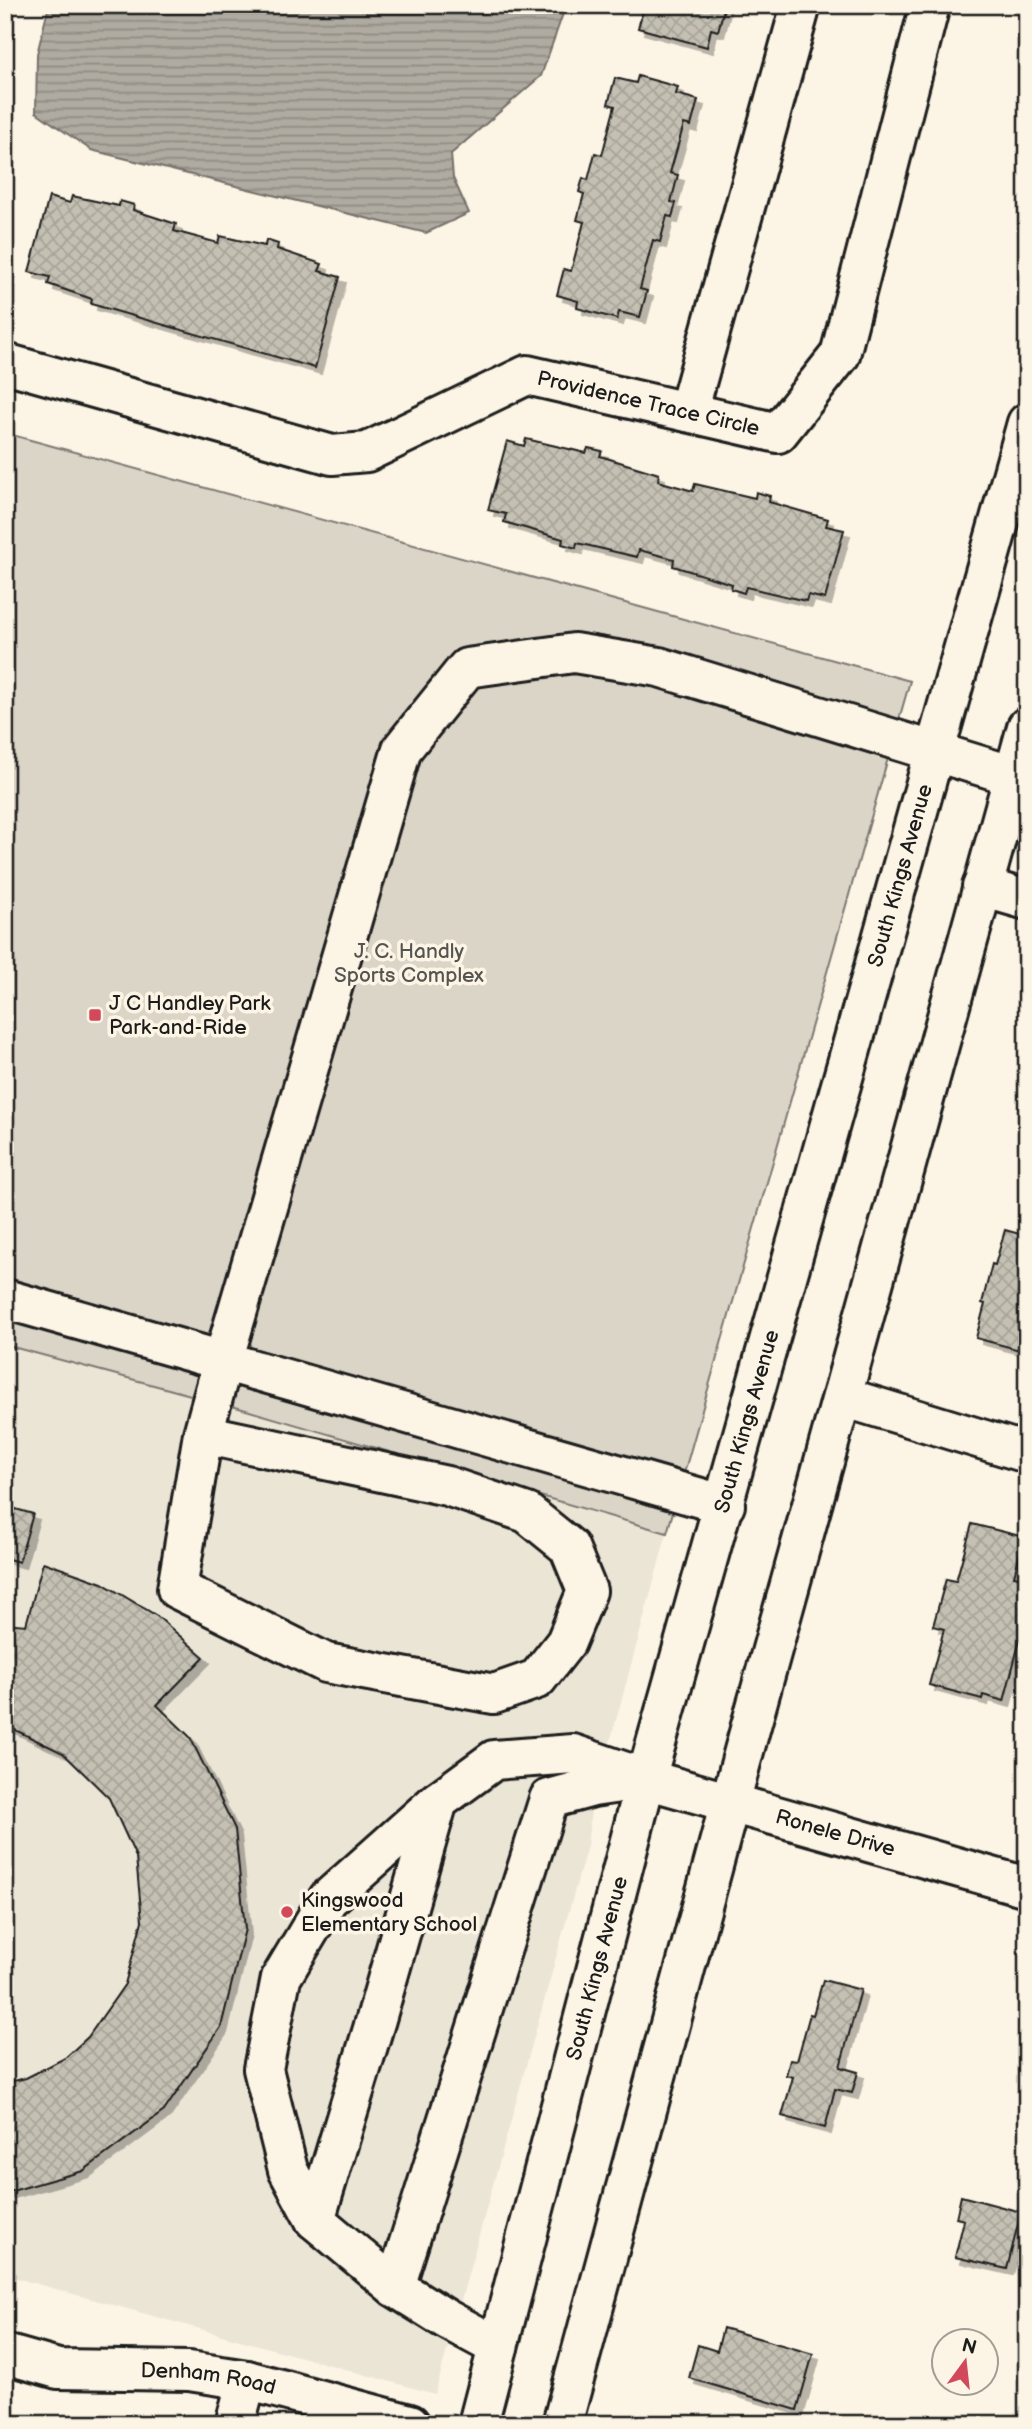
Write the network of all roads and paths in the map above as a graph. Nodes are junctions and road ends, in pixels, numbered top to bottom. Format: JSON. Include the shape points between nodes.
{"nodes":[{"id":1,"x":801,"y":5,"type":"edge"},
{"id":2,"x":930,"y":5,"type":"edge"},
{"id":3,"x":5,"y":363,"type":"edge"},
{"id":4,"x":688,"y":412,"type":"junction"},
{"id":5,"x":1027,"y":423,"type":"edge"},
{"id":6,"x":1022,"y":748,"type":"edge"},
{"id":7,"x":935,"y":752,"type":"junction"},
{"id":8,"x":982,"y":887,"type":"junction"},
{"id":9,"x":1027,"y":900,"type":"edge"},
{"id":10,"x":5,"y":1299,"type":"edge"},
{"id":11,"x":223,"y":1361,"type":"junction"},
{"id":12,"x":843,"y":1397,"type":"junction"},
{"id":13,"x":203,"y":1434,"type":"junction"},
{"id":14,"x":1027,"y":1453,"type":"edge"},
{"id":15,"x":725,"y":1505,"type":"junction"},
{"id":16,"x":646,"y":1779,"type":"junction"},
{"id":17,"x":438,"y":1801,"type":"junction"},
{"id":18,"x":731,"y":1802,"type":"junction"},
{"id":19,"x":1027,"y":1887,"type":"edge"},
{"id":20,"x":315,"y":2220,"type":"junction"},
{"id":21,"x":395,"y":2287,"type":"junction"},
{"id":22,"x":498,"y":2347,"type":"junction"},
{"id":23,"x":5,"y":2354,"type":"edge"},
{"id":24,"x":247,"y":2379,"type":"junction"},
{"id":25,"x":236,"y":2424,"type":"edge"},
{"id":26,"x":410,"y":2424,"type":"edge"},
{"id":27,"x":478,"y":2424,"type":"edge"},
{"id":28,"x":562,"y":2424,"type":"edge"}],
"edges":[{"from":1,"to":4,"type":"main road"},
{"from":2,"to":4,"type":"main road","name":"Providence Trace Circle","via":[[840,355],[778,433]]},
{"from":3,"to":4,"type":"main road","name":"Providence Trace Circle","via":[[332,455],[367,452],[527,374]]},
{"from":5,"to":7,"type":"main road","name":"South Kings Avenue"},
{"from":6,"to":7,"type":"main road"},
{"from":6,"to":8,"type":"main road"},
{"from":7,"to":11,"type":"main road","via":[[659,667],[575,653],[467,668],[402,749]]},
{"from":7,"to":15,"type":"main road","name":"South Kings Avenue"},
{"from":8,"to":9,"type":"main road"},
{"from":8,"to":12,"type":"main road"},
{"from":10,"to":11,"type":"main road"},
{"from":11,"to":13,"type":"main road"},
{"from":11,"to":15,"type":"main road"},
{"from":12,"to":14,"type":"main road"},
{"from":12,"to":18,"type":"main road"},
{"from":13,"to":13,"type":"main road","via":[[177,1589],[327,1662],[494,1695],[537,1679],[566,1642],[587,1591],[569,1547],[527,1513],[447,1486]]},
{"from":15,"to":16,"type":"main road","name":"South Kings Avenue"},
{"from":16,"to":17,"type":"main road","name":"Ronele Drive","via":[[573,1755],[494,1760]]},
{"from":16,"to":18,"type":"main road","name":"Ronele Drive"},
{"from":16,"to":21,"type":"main road","via":[[549,1799]]},
{"from":16,"to":22,"type":"main road","name":"South Kings Avenue"},
{"from":17,"to":20,"type":"main road"},
{"from":17,"to":20,"type":"main road","name":"Ronele Drive","via":[[328,1899],[281,1978],[263,2069],[288,2170]]},
{"from":18,"to":19,"type":"main road","name":"Ronele Drive"},
{"from":18,"to":28,"type":"main road"},
{"from":20,"to":21,"type":"main road"},
{"from":21,"to":22,"type":"main road"},
{"from":22,"to":27,"type":"main road","name":"South Kings Avenue"},
{"from":23,"to":24,"type":"main road","name":"Denham Road","via":[[58,2369],[189,2371]]},
{"from":24,"to":25,"type":"main road"},
{"from":24,"to":26,"type":"main road","name":"Denham Road"}]}
